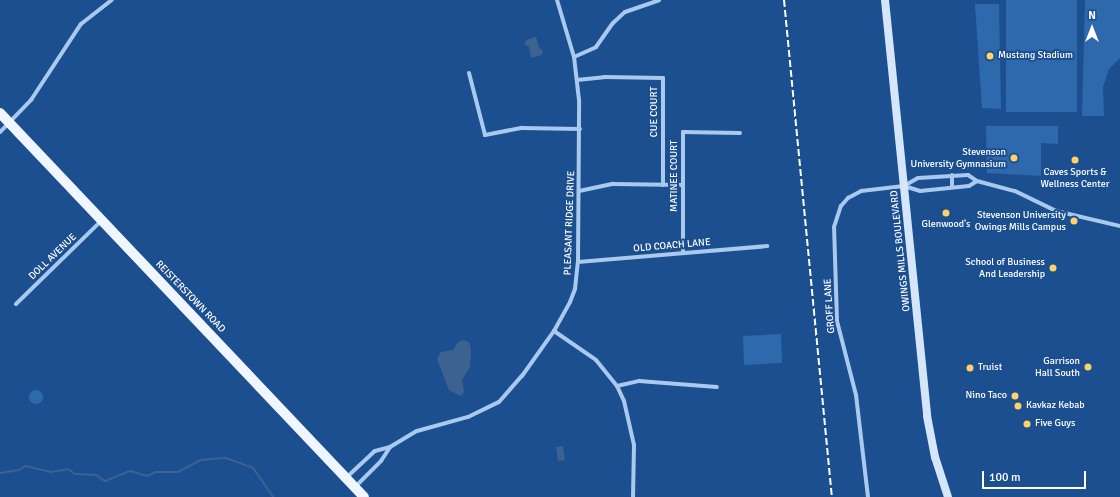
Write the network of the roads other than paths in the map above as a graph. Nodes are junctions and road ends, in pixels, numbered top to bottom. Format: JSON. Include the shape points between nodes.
{"nodes":[{"id":1,"x":112,"y":0,"type":"edge"},
{"id":2,"x":557,"y":0,"type":"edge"},
{"id":3,"x":659,"y":0,"type":"edge"},
{"id":4,"x":885,"y":0,"type":"edge"},
{"id":5,"x":574,"y":57,"type":"junction"},
{"id":6,"x":469,"y":73,"type":"dead end"},
{"id":7,"x":577,"y":80,"type":"junction"},
{"id":8,"x":0,"y":113,"type":"edge"},
{"id":9,"x":10,"y":123,"type":"junction"},
{"id":10,"x":580,"y":129,"type":"junction"},
{"id":11,"x":0,"y":132,"type":"edge"},
{"id":12,"x":740,"y":133,"type":"dead end"},
{"id":13,"x":952,"y":175,"type":"junction"},
{"id":14,"x":977,"y":181,"type":"junction"},
{"id":15,"x":663,"y":184,"type":"junction"},
{"id":16,"x":683,"y":185,"type":"junction"},
{"id":17,"x":904,"y":186,"type":"junction"},
{"id":18,"x":952,"y":187,"type":"junction"},
{"id":19,"x":579,"y":191,"type":"junction"},
{"id":20,"x":102,"y":221,"type":"junction"},
{"id":21,"x":1120,"y":226,"type":"edge"},
{"id":22,"x":767,"y":246,"type":"dead end"},
{"id":23,"x":683,"y":253,"type":"junction"},
{"id":24,"x":578,"y":262,"type":"junction"},
{"id":25,"x":16,"y":304,"type":"dead end"},
{"id":26,"x":554,"y":331,"type":"junction"},
{"id":27,"x":617,"y":386,"type":"junction"},
{"id":28,"x":717,"y":387,"type":"dead end"},
{"id":29,"x":390,"y":447,"type":"junction"},
{"id":30,"x":346,"y":478,"type":"junction"},
{"id":31,"x":355,"y":487,"type":"junction"},
{"id":32,"x":364,"y":497,"type":"edge"},
{"id":33,"x":633,"y":497,"type":"edge"},
{"id":34,"x":868,"y":497,"type":"edge"},
{"id":35,"x":948,"y":497,"type":"edge"}],
"edges":[{"from":1,"to":9,"type":"street","via":[[81,24],[42,85]]},
{"from":2,"to":5,"type":"street","name":"PLEASANT RIDGE DRIVE"},
{"from":3,"to":5,"type":"street","via":[[625,12],[613,23],[596,47]]},
{"from":4,"to":17,"type":"main road","name":"OWINGS MILLS BOULEVARD"},
{"from":5,"to":7,"type":"street","name":"PLEASANT RIDGE DRIVE"},
{"from":6,"to":10,"type":"street","via":[[485,135],[522,128]]},
{"from":7,"to":10,"type":"street","name":"PLEASANT RIDGE DRIVE"},
{"from":7,"to":15,"type":"street","name":"CUE COURT","via":[[604,77],[663,78]]},
{"from":8,"to":9,"type":"main road","name":"REISTERSTOWN ROAD"},
{"from":9,"to":11,"type":"street"},
{"from":9,"to":20,"type":"main road","name":"REISTERSTOWN ROAD"},
{"from":10,"to":19,"type":"street","name":"PLEASANT RIDGE DRIVE"},
{"from":12,"to":16,"type":"street","name":"MATINEE COURT","via":[[683,132]]},
{"from":13,"to":14,"type":"street","via":[[968,175]]},
{"from":13,"to":17,"type":"street","via":[[918,178]]},
{"from":13,"to":18,"type":"street"},
{"from":14,"to":18,"type":"street","via":[[969,186]]},
{"from":14,"to":21,"type":"street","via":[[1015,191],[1056,211]]},
{"from":15,"to":16,"type":"street"},
{"from":15,"to":19,"type":"street","via":[[613,184]]},
{"from":16,"to":23,"type":"street","name":"MATINEE COURT"},
{"from":17,"to":18,"type":"street","via":[[920,191]]},
{"from":17,"to":34,"type":"street","name":"GROFF LANE","via":[[866,190],[852,195],[841,206],[834,227],[837,321],[856,394]]},
{"from":17,"to":35,"type":"main road","name":"OWINGS MILLS BOULEVARD","via":[[927,416],[935,457]]},
{"from":19,"to":24,"type":"street","name":"PLEASANT RIDGE DRIVE"},
{"from":20,"to":25,"type":"street","name":"DOLL AVENUE"},
{"from":20,"to":30,"type":"main road","name":"REISTERSTOWN ROAD"},
{"from":22,"to":23,"type":"street","name":"OLD COACH LANE"},
{"from":23,"to":24,"type":"street","name":"OLD COACH LANE"},
{"from":24,"to":26,"type":"street","name":"PLEASANT RIDGE DRIVE","via":[[575,289]]},
{"from":26,"to":27,"type":"street","via":[[596,360]]},
{"from":26,"to":29,"type":"street","name":"PLEASANT RIDGE DRIVE","via":[[512,390],[498,402],[468,417],[417,431]]},
{"from":27,"to":28,"type":"street","via":[[639,381]]},
{"from":27,"to":33,"type":"street","via":[[632,427],[635,464]]},
{"from":29,"to":30,"type":"street","name":"PLEASANT RIDGE DRIVE","via":[[375,451]]},
{"from":29,"to":31,"type":"street","name":"PLEASANT RIDGE DRIVE","via":[[381,461]]},
{"from":30,"to":31,"type":"main road","name":"REISTERSTOWN ROAD"},
{"from":31,"to":32,"type":"main road","name":"REISTERSTOWN ROAD"}]}
